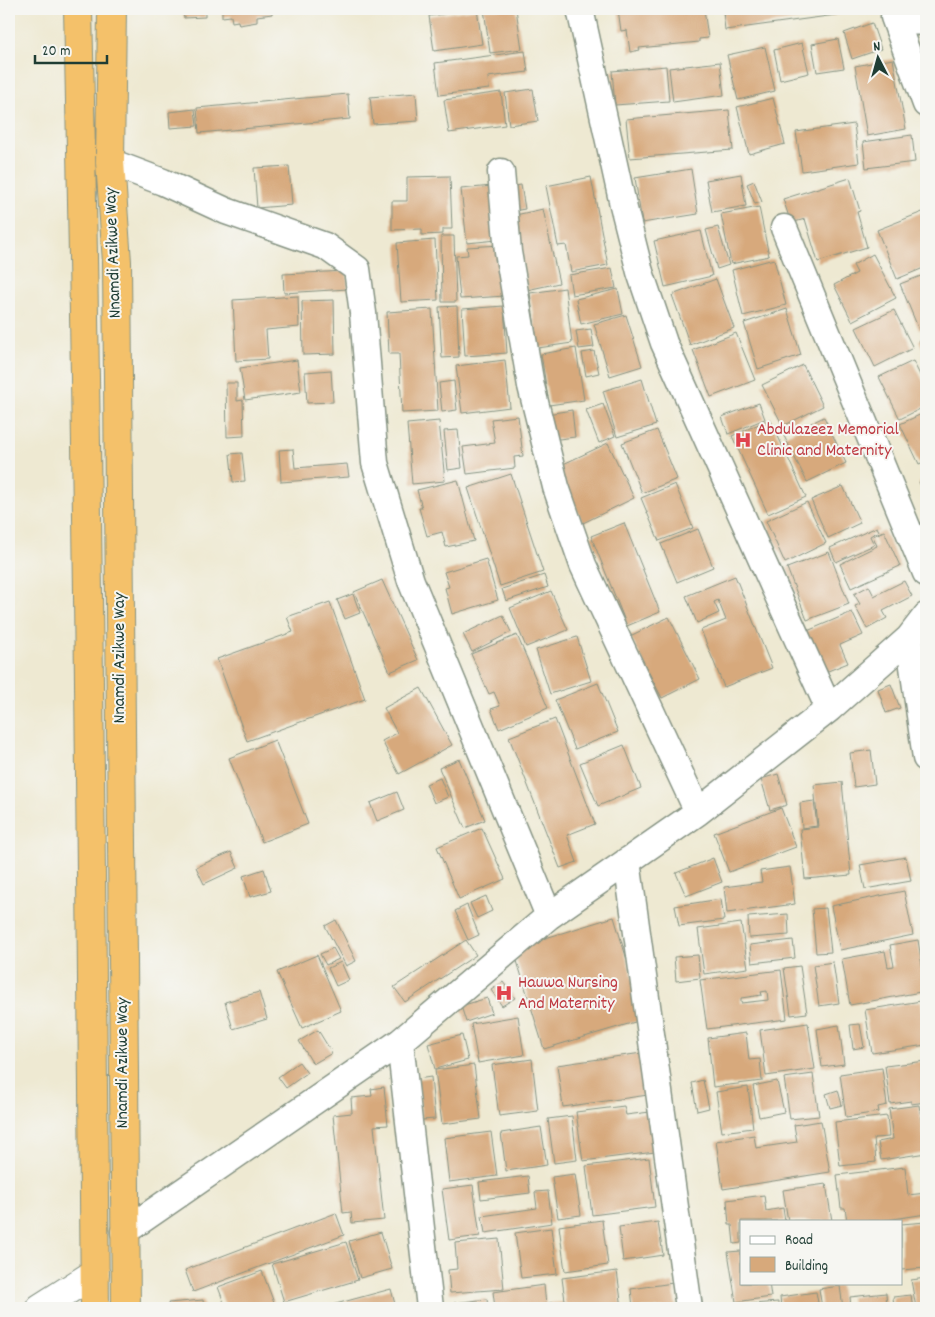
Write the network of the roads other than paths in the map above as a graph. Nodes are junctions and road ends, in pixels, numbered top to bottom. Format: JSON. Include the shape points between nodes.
{"nodes":[{"id":1,"x":78,"y":9,"type":"edge"},
{"id":2,"x":112,"y":9,"type":"edge"},
{"id":3,"x":580,"y":9,"type":"edge"},
{"id":4,"x":897,"y":13,"type":"edge"},
{"id":5,"x":926,"y":22,"type":"edge"},
{"id":6,"x":926,"y":104,"type":"edge"},
{"id":7,"x":110,"y":162,"type":"junction"},
{"id":8,"x":500,"y":172,"type":"dead end"},
{"id":9,"x":784,"y":228,"type":"dead end"},
{"id":10,"x":926,"y":573,"type":"edge"},
{"id":11,"x":926,"y":616,"type":"edge"},
{"id":12,"x":909,"y":638,"type":"junction"},
{"id":13,"x":829,"y":709,"type":"junction"},
{"id":14,"x":926,"y":758,"type":"edge"},
{"id":15,"x":698,"y":812,"type":"junction"},
{"id":16,"x":627,"y":861,"type":"junction"},
{"id":17,"x":549,"y":916,"type":"junction"},
{"id":18,"x":400,"y":1042,"type":"junction"},
{"id":19,"x":124,"y":1232,"type":"junction"},
{"id":20,"x":95,"y":1273,"type":"junction"},
{"id":21,"x":40,"y":1308,"type":"edge"},
{"id":22,"x":95,"y":1308,"type":"edge"},
{"id":23,"x":126,"y":1308,"type":"edge"},
{"id":24,"x":430,"y":1308,"type":"edge"},
{"id":25,"x":689,"y":1308,"type":"edge"}],
"edges":[{"from":1,"to":20,"type":"highway","name":"Nnamdi Azikwe Way"},
{"from":2,"to":7,"type":"highway","name":"Nnamdi Azikwe Way"},
{"from":3,"to":13,"type":"street","via":[[623,206],[640,272],[664,343]]},
{"from":4,"to":5,"type":"street","via":[[908,21]]},
{"from":4,"to":6,"type":"street"},
{"from":7,"to":17,"type":"street","via":[[226,211],[325,246],[357,269],[375,463],[411,581]]},
{"from":7,"to":19,"type":"highway","name":"Nnamdi Azikwe Way","via":[[117,262]]},
{"from":8,"to":15,"type":"street","via":[[508,252],[531,386],[556,488],[583,565]]},
{"from":9,"to":10,"type":"street"},
{"from":11,"to":12,"type":"street"},
{"from":12,"to":13,"type":"street"},
{"from":12,"to":14,"type":"street"},
{"from":13,"to":15,"type":"street"},
{"from":15,"to":16,"type":"street"},
{"from":16,"to":17,"type":"street"},
{"from":16,"to":25,"type":"street"},
{"from":17,"to":18,"type":"street"},
{"from":18,"to":19,"type":"street"},
{"from":18,"to":24,"type":"street"},
{"from":19,"to":23,"type":"highway","name":"Nnamdi Azikwe Way"},
{"from":20,"to":21,"type":"street"},
{"from":20,"to":22,"type":"highway","name":"Nnamdi Azikwe Way"}]}
